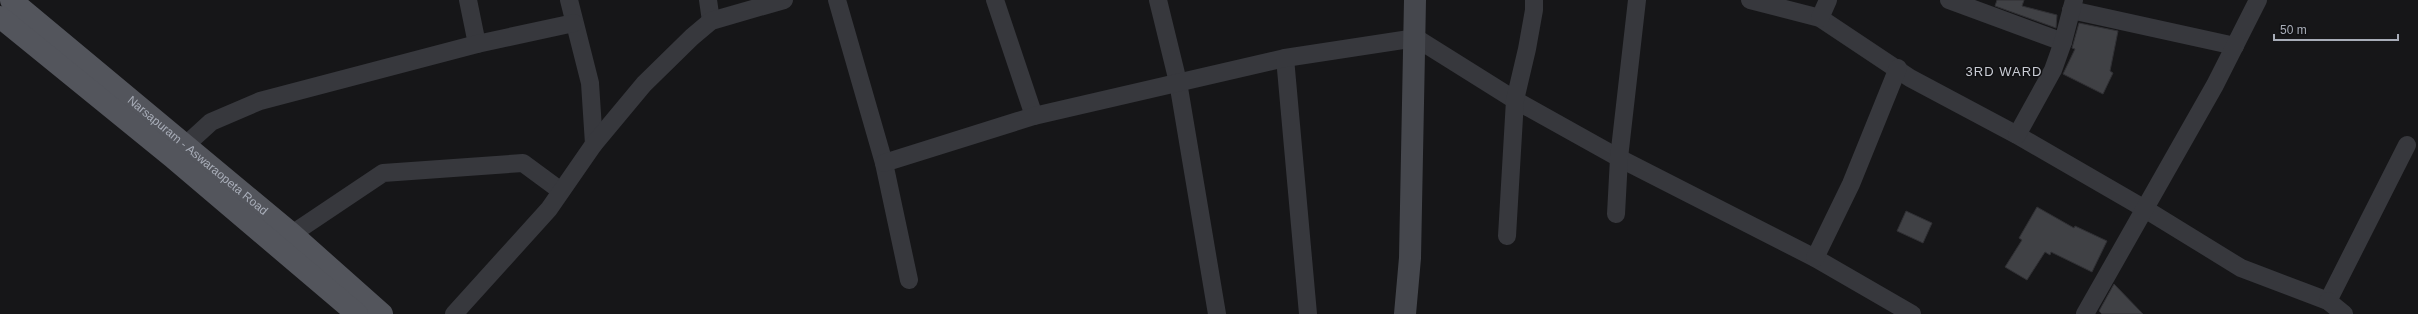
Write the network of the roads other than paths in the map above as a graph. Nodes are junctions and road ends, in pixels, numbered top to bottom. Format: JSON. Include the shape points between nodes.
{"nodes":[{"id":1,"x":11,"y":0,"type":"edge"},
{"id":2,"x":468,"y":0,"type":"edge"},
{"id":3,"x":569,"y":0,"type":"edge"},
{"id":4,"x":708,"y":0,"type":"edge"},
{"id":5,"x":784,"y":0,"type":"edge"},
{"id":6,"x":837,"y":0,"type":"edge"},
{"id":7,"x":995,"y":0,"type":"edge"},
{"id":8,"x":1158,"y":0,"type":"edge"},
{"id":9,"x":1415,"y":0,"type":"edge"},
{"id":10,"x":1534,"y":0,"type":"edge"},
{"id":11,"x":1637,"y":0,"type":"edge"},
{"id":12,"x":1750,"y":0,"type":"edge"},
{"id":13,"x":1828,"y":0,"type":"edge"},
{"id":14,"x":1949,"y":0,"type":"edge"},
{"id":15,"x":2258,"y":0,"type":"edge"},
{"id":16,"x":1977,"y":5,"type":"edge"},
{"id":17,"x":2072,"y":5,"type":"edge"},
{"id":18,"x":0,"y":17,"type":"edge"},
{"id":19,"x":1820,"y":18,"type":"junction"},
{"id":20,"x":711,"y":21,"type":"junction"},
{"id":21,"x":574,"y":24,"type":"junction"},
{"id":22,"x":1416,"y":38,"type":"junction"},
{"id":23,"x":2063,"y":42,"type":"junction"},
{"id":24,"x":477,"y":44,"type":"junction"},
{"id":25,"x":2235,"y":46,"type":"junction"},
{"id":26,"x":1285,"y":58,"type":"junction"},
{"id":27,"x":1898,"y":68,"type":"junction"},
{"id":28,"x":1178,"y":82,"type":"junction"},
{"id":29,"x":1515,"y":100,"type":"junction"},
{"id":30,"x":1034,"y":116,"type":"junction"},
{"id":31,"x":2017,"y":135,"type":"junction"},
{"id":32,"x":594,"y":144,"type":"junction"},
{"id":33,"x":2407,"y":145,"type":"dead end"},
{"id":34,"x":179,"y":151,"type":"junction"},
{"id":35,"x":1619,"y":158,"type":"junction"},
{"id":36,"x":884,"y":163,"type":"junction"},
{"id":37,"x":561,"y":191,"type":"junction"},
{"id":38,"x":2145,"y":209,"type":"junction"},
{"id":39,"x":1616,"y":214,"type":"dead end"},
{"id":40,"x":292,"y":234,"type":"junction"},
{"id":41,"x":1507,"y":236,"type":"dead end"},
{"id":42,"x":1815,"y":258,"type":"junction"},
{"id":43,"x":908,"y":280,"type":"dead end"},
{"id":44,"x":2328,"y":301,"type":"junction"},
{"id":45,"x":357,"y":314,"type":"edge"},
{"id":46,"x":382,"y":314,"type":"edge"},
{"id":47,"x":454,"y":314,"type":"edge"},
{"id":48,"x":1216,"y":314,"type":"edge"},
{"id":49,"x":1308,"y":314,"type":"edge"},
{"id":50,"x":1405,"y":314,"type":"edge"},
{"id":51,"x":1912,"y":314,"type":"edge"},
{"id":52,"x":2085,"y":314,"type":"edge"},
{"id":53,"x":2344,"y":314,"type":"edge"}],
"edges":[{"from":1,"to":34,"type":"main road","name":"Narsapuram - Aswaraopeta Road"},
{"from":2,"to":24,"type":"street"},
{"from":3,"to":21,"type":"street"},
{"from":4,"to":20,"type":"street"},
{"from":5,"to":20,"type":"street"},
{"from":6,"to":36,"type":"street"},
{"from":7,"to":30,"type":"street"},
{"from":8,"to":28,"type":"street"},
{"from":9,"to":22,"type":"street"},
{"from":10,"to":29,"type":"street","via":[[1527,49]]},
{"from":11,"to":35,"type":"street"},
{"from":12,"to":19,"type":"street"},
{"from":13,"to":19,"type":"street"},
{"from":14,"to":16,"type":"street"},
{"from":15,"to":25,"type":"street"},
{"from":16,"to":23,"type":"street"},
{"from":17,"to":23,"type":"street"},
{"from":17,"to":25,"type":"street"},
{"from":18,"to":34,"type":"main road","name":"Narsapuram - Aswaraopeta Road"},
{"from":19,"to":27,"type":"street"},
{"from":20,"to":32,"type":"street","via":[[644,84]]},
{"from":21,"to":24,"type":"street"},
{"from":21,"to":32,"type":"street","via":[[590,83]]},
{"from":22,"to":26,"type":"street"},
{"from":22,"to":29,"type":"street"},
{"from":22,"to":50,"type":"street","via":[[1410,258]]},
{"from":23,"to":31,"type":"street","via":[[2053,70]]},
{"from":24,"to":34,"type":"street","via":[[260,102],[211,122]]},
{"from":25,"to":38,"type":"street"},
{"from":26,"to":28,"type":"street"},
{"from":26,"to":49,"type":"street"},
{"from":27,"to":31,"type":"street","via":[[1910,78]]},
{"from":27,"to":42,"type":"street","via":[[1851,184]]},
{"from":28,"to":30,"type":"street"},
{"from":28,"to":48,"type":"street"},
{"from":29,"to":35,"type":"street"},
{"from":29,"to":41,"type":"street"},
{"from":30,"to":36,"type":"street"},
{"from":31,"to":38,"type":"street"},
{"from":32,"to":37,"type":"street"},
{"from":33,"to":44,"type":"street"},
{"from":34,"to":40,"type":"main road","name":"Narsapuram - Aswaraopeta Road"},
{"from":34,"to":45,"type":"main road","name":"Narsapuram - Aswaraopeta Road"},
{"from":35,"to":39,"type":"street"},
{"from":35,"to":42,"type":"street"},
{"from":36,"to":43,"type":"street"},
{"from":37,"to":40,"type":"street","via":[[523,163],[383,174]]},
{"from":37,"to":47,"type":"street","via":[[544,214]]},
{"from":38,"to":44,"type":"street","via":[[2241,268]]},
{"from":38,"to":52,"type":"street"},
{"from":40,"to":46,"type":"main road","name":"Narsapuram - Aswaraopeta Road"},
{"from":42,"to":51,"type":"street"},
{"from":44,"to":53,"type":"street"}]}
